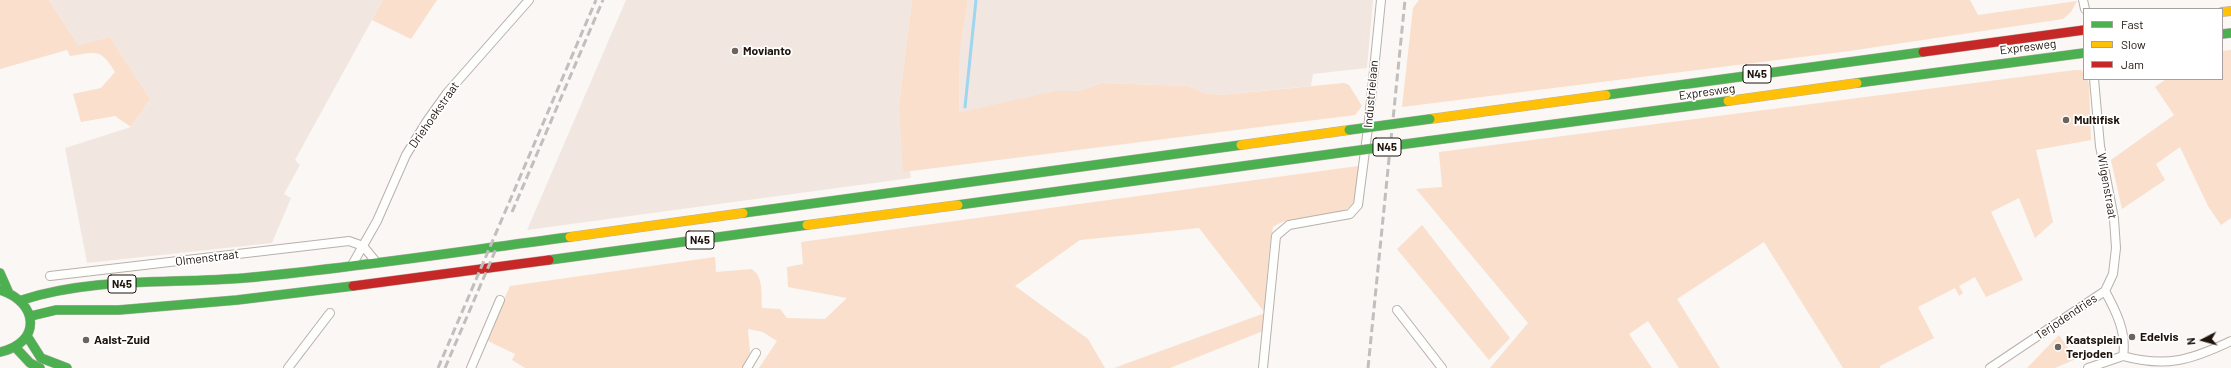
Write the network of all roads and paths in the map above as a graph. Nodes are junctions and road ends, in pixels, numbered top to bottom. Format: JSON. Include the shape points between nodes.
{"nodes":[{"id":1,"x":529,"y":0,"type":"edge"},
{"id":2,"x":1381,"y":0,"type":"edge"},
{"id":3,"x":2083,"y":30,"type":"edge"},
{"id":4,"x":2083,"y":53,"type":"edge"},
{"id":5,"x":2094,"y":80,"type":"edge"},
{"id":6,"x":363,"y":246,"type":"junction"},
{"id":7,"x":377,"y":263,"type":"junction"},
{"id":8,"x":352,"y":266,"type":"junction"},
{"id":9,"x":0,"y":273,"type":"edge"},
{"id":10,"x":50,"y":276,"type":"dead end"},
{"id":11,"x":4,"y":291,"type":"edge"},
{"id":12,"x":2105,"y":291,"type":"junction"},
{"id":13,"x":22,"y":300,"type":"junction"},
{"id":14,"x":500,"y":300,"type":"dead end"},
{"id":15,"x":1397,"y":310,"type":"dead end"},
{"id":16,"x":330,"y":313,"type":"dead end"},
{"id":17,"x":31,"y":316,"type":"junction"},
{"id":18,"x":27,"y":336,"type":"junction"},
{"id":19,"x":2231,"y":341,"type":"edge"},
{"id":20,"x":16,"y":348,"type":"junction"},
{"id":21,"x":0,"y":352,"type":"edge"},
{"id":22,"x":756,"y":353,"type":"dead end"},
{"id":23,"x":2122,"y":356,"type":"junction"},
{"id":24,"x":40,"y":368,"type":"edge"},
{"id":25,"x":67,"y":368,"type":"edge"},
{"id":26,"x":288,"y":368,"type":"edge"},
{"id":27,"x":471,"y":368,"type":"edge"},
{"id":28,"x":747,"y":368,"type":"edge"},
{"id":29,"x":1264,"y":368,"type":"edge"},
{"id":30,"x":1442,"y":368,"type":"edge"},
{"id":31,"x":1990,"y":368,"type":"edge"},
{"id":32,"x":2088,"y":368,"type":"edge"}],
"edges":[{"from":1,"to":6,"type":"street","name":"Driehoekstraat","via":[[447,93],[427,121],[406,154],[377,221]]},
{"from":2,"to":29,"type":"street","name":"Industrielaan","via":[[1367,143],[1358,205],[1350,214],[1289,225],[1276,236]]},
{"from":3,"to":7,"type":"main road","name":"Expresweg","number":"N45","bridge":true},
{"from":4,"to":17,"type":"main road","name":"Expresweg","number":"N45","bridge":true,"via":[[410,280],[230,301],[120,310],[56,310]]},
{"from":5,"to":12,"type":"street","name":"Wilgenstraat","via":[[2100,146],[2114,219],[2116,248],[2113,274]]},
{"from":6,"to":7,"type":"street"},
{"from":6,"to":8,"type":"street","name":"Driehoekstraat"},
{"from":6,"to":10,"type":"street","name":"Olmenstraat","via":[[349,241]]},
{"from":7,"to":8,"type":"main road","number":"N45"},
{"from":8,"to":13,"type":"main road","number":"N45","via":[[224,280],[72,286],[36,294]]},
{"from":9,"to":11,"type":"main road"},
{"from":11,"to":13,"type":"main road"},
{"from":12,"to":23,"type":"street","name":"Terjodendries","via":[[2121,326],[2124,340]]},
{"from":12,"to":31,"type":"street","name":"Terjodendries"},
{"from":13,"to":17,"type":"main road"},
{"from":14,"to":27,"type":"street"},
{"from":15,"to":30,"type":"street"},
{"from":16,"to":26,"type":"street"},
{"from":17,"to":18,"type":"main road"},
{"from":18,"to":20,"type":"main road"},
{"from":18,"to":25,"type":"main road","via":[[41,358]]},
{"from":19,"to":23,"type":"street","via":[[2169,366],[2149,365]]},
{"from":20,"to":21,"type":"main road"},
{"from":20,"to":24,"type":"main road","via":[[30,363]]},
{"from":22,"to":28,"type":"street"},
{"from":23,"to":32,"type":"street"}]}
